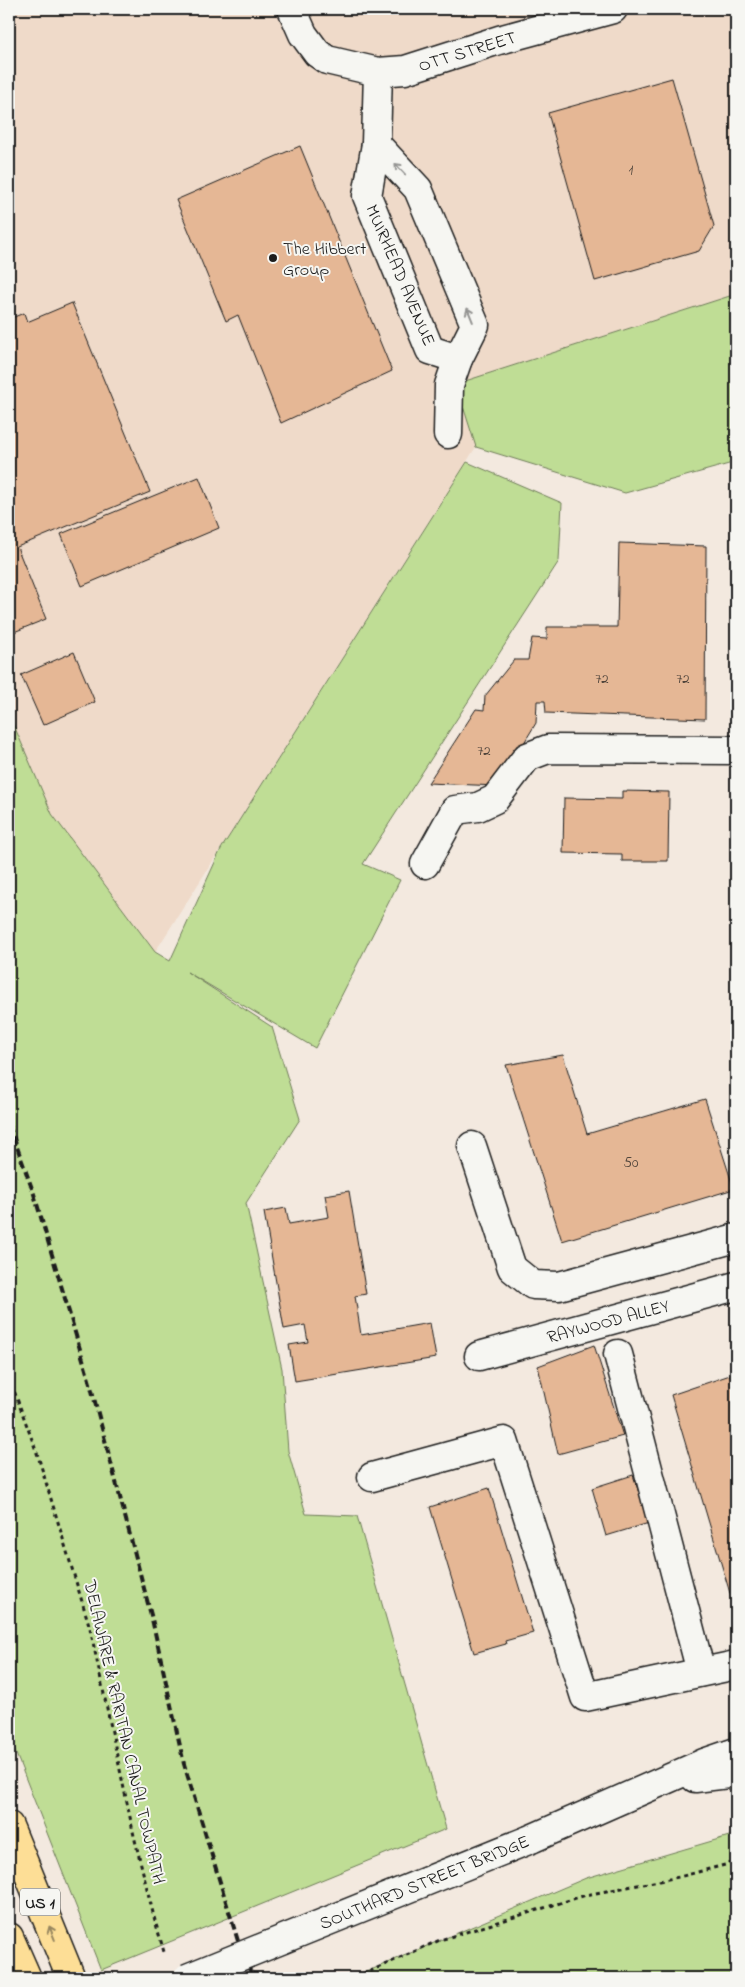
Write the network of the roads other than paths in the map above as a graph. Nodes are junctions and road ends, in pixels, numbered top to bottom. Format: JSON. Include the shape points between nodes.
{"nodes":[{"id":1,"x":292,"y":9,"type":"edge"},
{"id":2,"x":613,"y":9,"type":"edge"},
{"id":3,"x":378,"y":72,"type":"junction"},
{"id":4,"x":376,"y":144,"type":"junction"},
{"id":5,"x":458,"y":359,"type":"junction"},
{"id":6,"x":448,"y":434,"type":"dead end"},
{"id":7,"x":736,"y":750,"type":"edge"},
{"id":8,"x":425,"y":864,"type":"dead end"},
{"id":9,"x":472,"y":1146,"type":"dead end"},
{"id":10,"x":736,"y":1238,"type":"edge"},
{"id":11,"x":736,"y":1286,"type":"edge"},
{"id":12,"x":618,"y":1354,"type":"dead end"},
{"id":13,"x":480,"y":1356,"type":"dead end"},
{"id":14,"x":372,"y":1477,"type":"dead end"},
{"id":15,"x":736,"y":1665,"type":"edge"},
{"id":16,"x":701,"y":1672,"type":"junction"},
{"id":17,"x":736,"y":1752,"type":"edge"},
{"id":18,"x":736,"y":1773,"type":"edge"},
{"id":19,"x":659,"y":1783,"type":"junction"},
{"id":20,"x":9,"y":1826,"type":"edge"},
{"id":21,"x":9,"y":1937,"type":"edge"},
{"id":22,"x":27,"y":1978,"type":"edge"},
{"id":23,"x":71,"y":1978,"type":"edge"},
{"id":24,"x":187,"y":1978,"type":"edge"}],
"edges":[{"from":1,"to":3,"type":"street","via":[[303,34],[317,53],[327,60]]},
{"from":2,"to":3,"type":"street","name":"OTT STREET","via":[[405,70]]},
{"from":3,"to":4,"type":"street","name":"MUIRHEAD AVENUE"},
{"from":5,"to":4,"type":"street","name":"MUIRHEAD AVENUE","one_way":true,"via":[[475,325],[418,189]]},
{"from":4,"to":5,"type":"street","name":"MUIRHEAD AVENUE","via":[[367,196],[430,350]]},
{"from":5,"to":6,"type":"street","name":"MUIRHEAD AVENUE","via":[[448,385]]},
{"from":7,"to":8,"type":"street","via":[[548,749],[528,757],[495,799],[478,807],[455,810]]},
{"from":9,"to":10,"type":"street","via":[[512,1268],[533,1285],[559,1286]]},
{"from":11,"to":13,"type":"street","name":"RAYWOOD ALLEY"},
{"from":12,"to":16,"type":"street"},
{"from":14,"to":16,"type":"street","via":[[504,1441],[585,1697]]},
{"from":15,"to":16,"type":"street"},
{"from":17,"to":19,"type":"street","name":"SOUTHARD STREET BRIDGE"},
{"from":18,"to":19,"type":"street"},
{"from":19,"to":24,"type":"street","name":"SOUTHARD STREET BRIDGE","bridge":true,"via":[[531,1839]]},
{"from":23,"to":20,"type":"highway","number":"US 1","one_way":true},
{"from":21,"to":22,"type":"highway","number":"US 1"}]}
